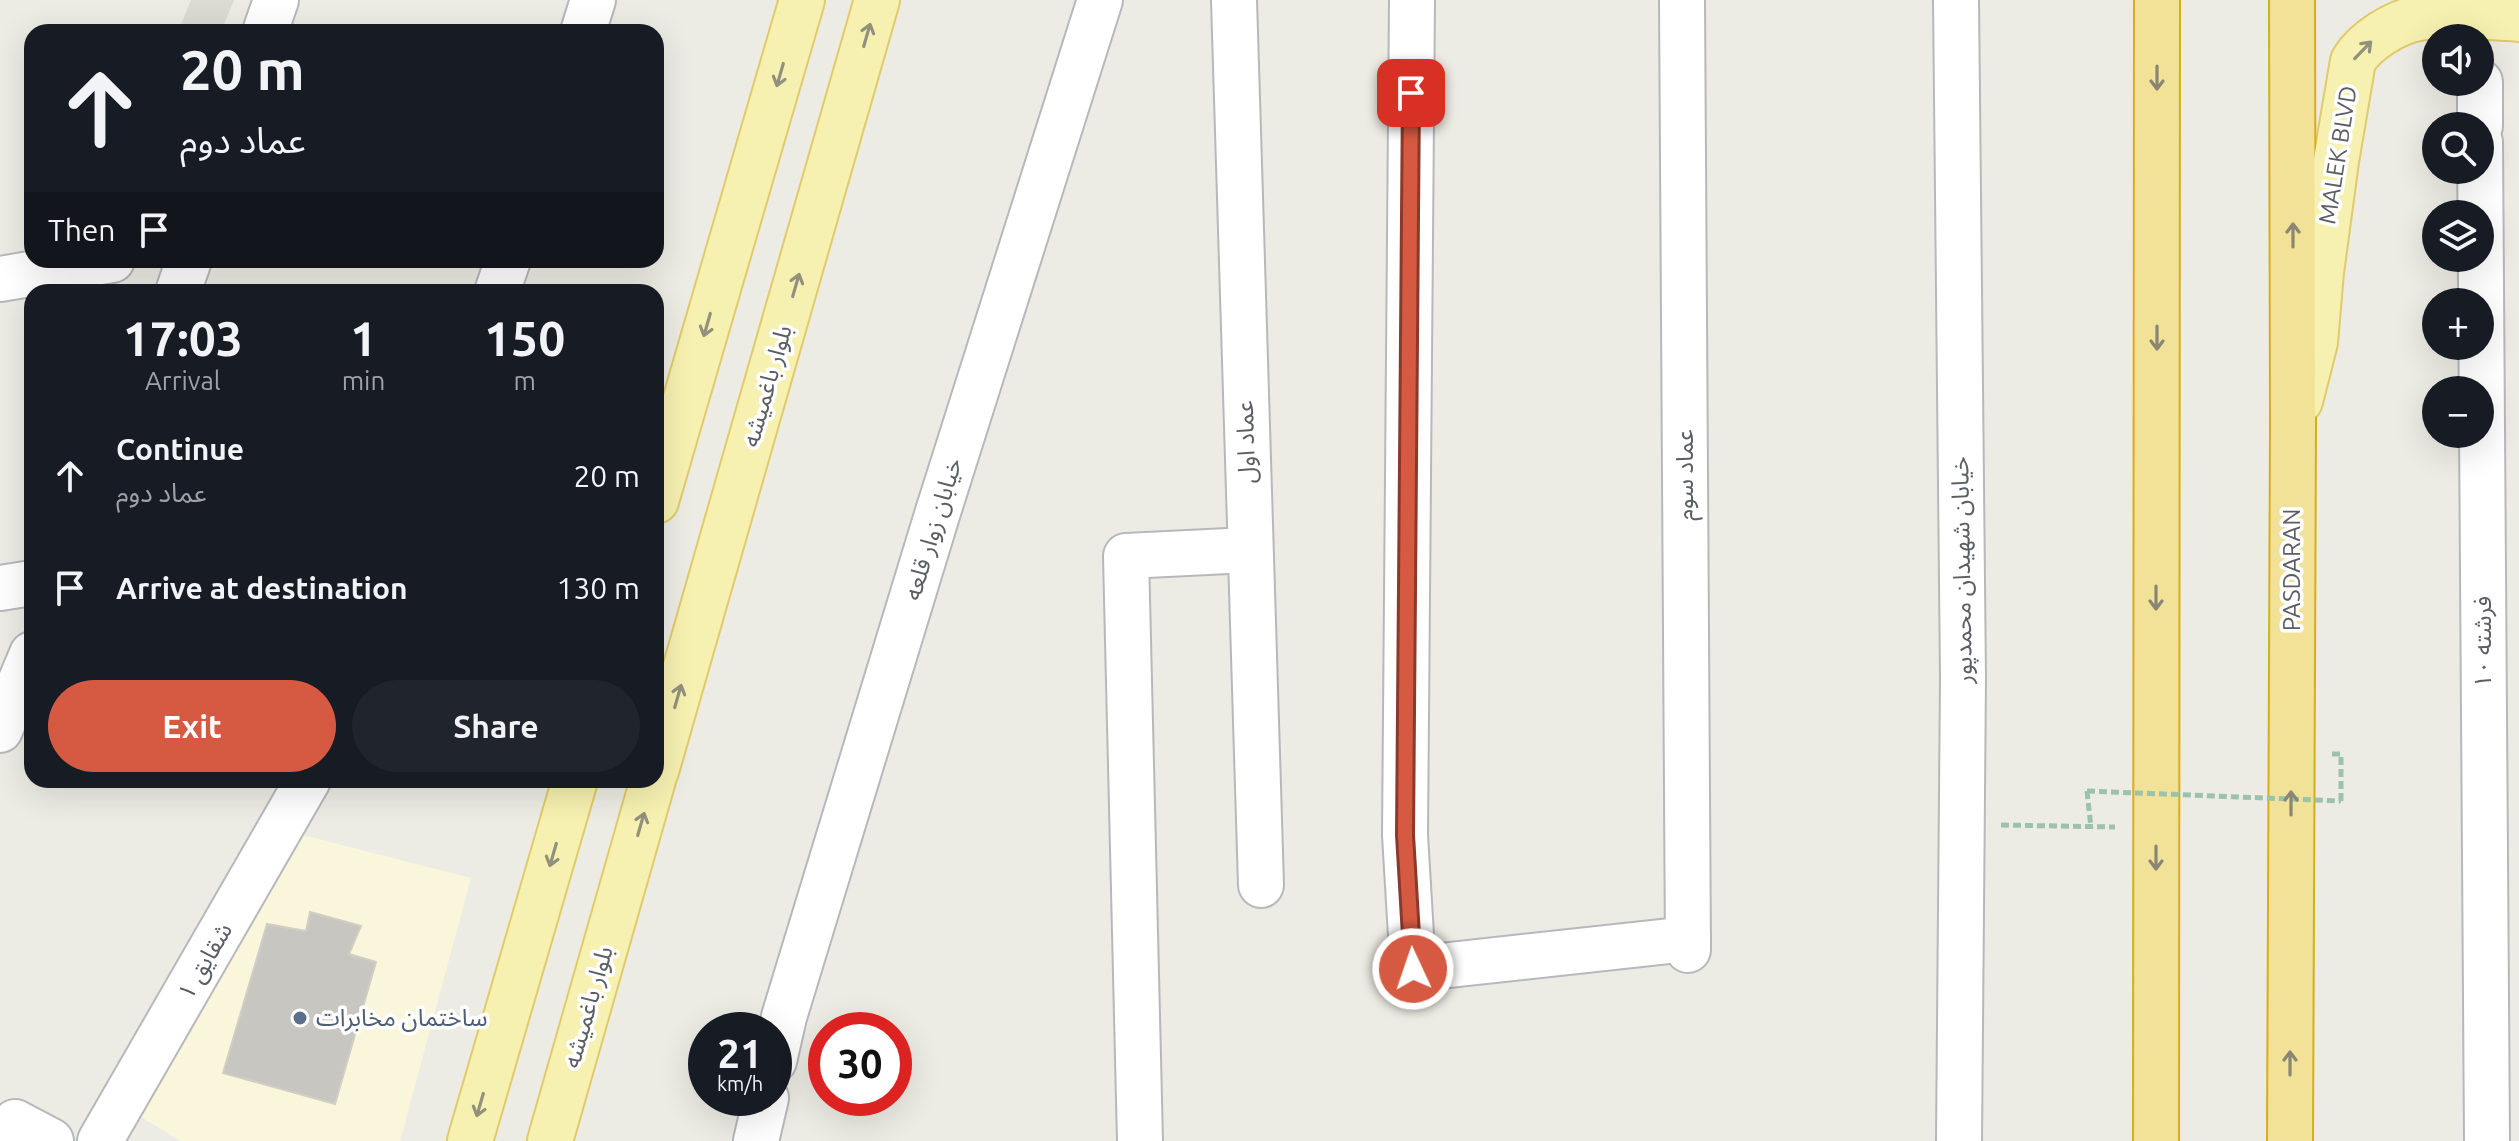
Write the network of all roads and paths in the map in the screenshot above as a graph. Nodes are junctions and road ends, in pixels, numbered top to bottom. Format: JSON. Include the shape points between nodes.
{"nodes":[{"id":1,"x":276,"y":0,"type":"edge"},
{"id":2,"x":593,"y":0,"type":"edge"},
{"id":3,"x":877,"y":0,"type":"edge"},
{"id":4,"x":1100,"y":0,"type":"edge"},
{"id":5,"x":1234,"y":0,"type":"edge"},
{"id":6,"x":1412,"y":0,"type":"edge"},
{"id":7,"x":1682,"y":0,"type":"edge"},
{"id":8,"x":1956,"y":0,"type":"edge"},
{"id":9,"x":2157,"y":0,"type":"edge"},
{"id":10,"x":2292,"y":0,"type":"edge"},
{"id":11,"x":793,"y":3,"type":"edge"},
{"id":12,"x":268,"y":24,"type":"edge"},
{"id":13,"x":586,"y":24,"type":"edge"},
{"id":14,"x":2493,"y":24,"type":"edge"},
{"id":15,"x":2480,"y":184,"type":"edge"},
{"id":16,"x":65,"y":268,"type":"edge"},
{"id":17,"x":0,"y":279,"type":"edge"},
{"id":18,"x":2293,"y":426,"type":"junction"},
{"id":19,"x":664,"y":472,"type":"edge"},
{"id":20,"x":1249,"y":550,"type":"junction"},
{"id":21,"x":24,"y":584,"type":"edge"},
{"id":22,"x":0,"y":588,"type":"edge"},
{"id":23,"x":24,"y":673,"type":"edge"},
{"id":24,"x":0,"y":730,"type":"edge"},
{"id":25,"x":664,"y":743,"type":"edge"},
{"id":26,"x":2341,"y":754,"type":"dead end"},
{"id":27,"x":303,"y":788,"type":"edge"},
{"id":28,"x":573,"y":788,"type":"edge"},
{"id":29,"x":651,"y":788,"type":"edge"},
{"id":30,"x":1962,"y":823,"type":"junction"},
{"id":31,"x":2156,"y":825,"type":"junction"},
{"id":32,"x":2091,"y":828,"type":"junction"},
{"id":33,"x":1261,"y":885,"type":"dead end"},
{"id":34,"x":786,"y":1012,"type":"edge"},
{"id":35,"x":762,"y":1116,"type":"edge"},
{"id":36,"x":100,"y":1141,"type":"edge"},
{"id":37,"x":470,"y":1141,"type":"edge"},
{"id":38,"x":550,"y":1141,"type":"edge"},
{"id":39,"x":756,"y":1141,"type":"edge"},
{"id":40,"x":1140,"y":1141,"type":"edge"},
{"id":41,"x":1959,"y":1141,"type":"edge"},
{"id":42,"x":2156,"y":1141,"type":"edge"},
{"id":43,"x":2290,"y":1141,"type":"edge"},
{"id":44,"x":2487,"y":1141,"type":"edge"}],
"edges":[{"from":1,"to":12,"type":"street"},
{"from":2,"to":13,"type":"street"},
{"from":25,"to":3,"type":"main road","name":"بلوار باغمیشه","one_way":true},
{"from":4,"to":34,"type":"street","name":"خیابان زوار قلعه"},
{"from":5,"to":20,"type":"street","name":"عماد اول"},
{"from":6,"to":7,"type":"street","name":"عماد سوم","via":[[1405,835],[1413,969],[1688,945]]},
{"from":8,"to":30,"type":"street","name":"خیابان شهیدان محمدپور"},
{"from":9,"to":31,"type":"highway","one_way":true},
{"from":18,"to":10,"type":"highway","name":"PASDARAN","one_way":true},
{"from":11,"to":19,"type":"main road","one_way":true},
{"from":18,"to":14,"type":"main road","name":"MALEK BLVD","one_way":true,"via":[[2315,342],[2353,61],[2361,48],[2419,17]]},
{"from":15,"to":44,"type":"street","name":"فرشته ۱۰"},
{"from":16,"to":17,"type":"street"},
{"from":43,"to":18,"type":"highway","name":"PASDARAN","one_way":true},
{"from":20,"to":33,"type":"street","name":"عماد اول"},
{"from":20,"to":40,"type":"street","via":[[1126,556]]},
{"from":21,"to":22,"type":"street"},
{"from":23,"to":24,"type":"street"},
{"from":26,"to":32,"type":"path","bridge":true,"via":[[2341,801],[2087,791]]},
{"from":27,"to":36,"type":"street","name":"شقایق ۱"},
{"from":28,"to":37,"type":"main road","one_way":true},
{"from":38,"to":29,"type":"main road","name":"بلوار باغمیشه","one_way":true},
{"from":30,"to":32,"type":"path"},
{"from":30,"to":41,"type":"street","name":"خیابان شهیدان محمدپور"},
{"from":31,"to":32,"type":"path"},
{"from":31,"to":42,"type":"highway","one_way":true},
{"from":35,"to":39,"type":"street"}]}
